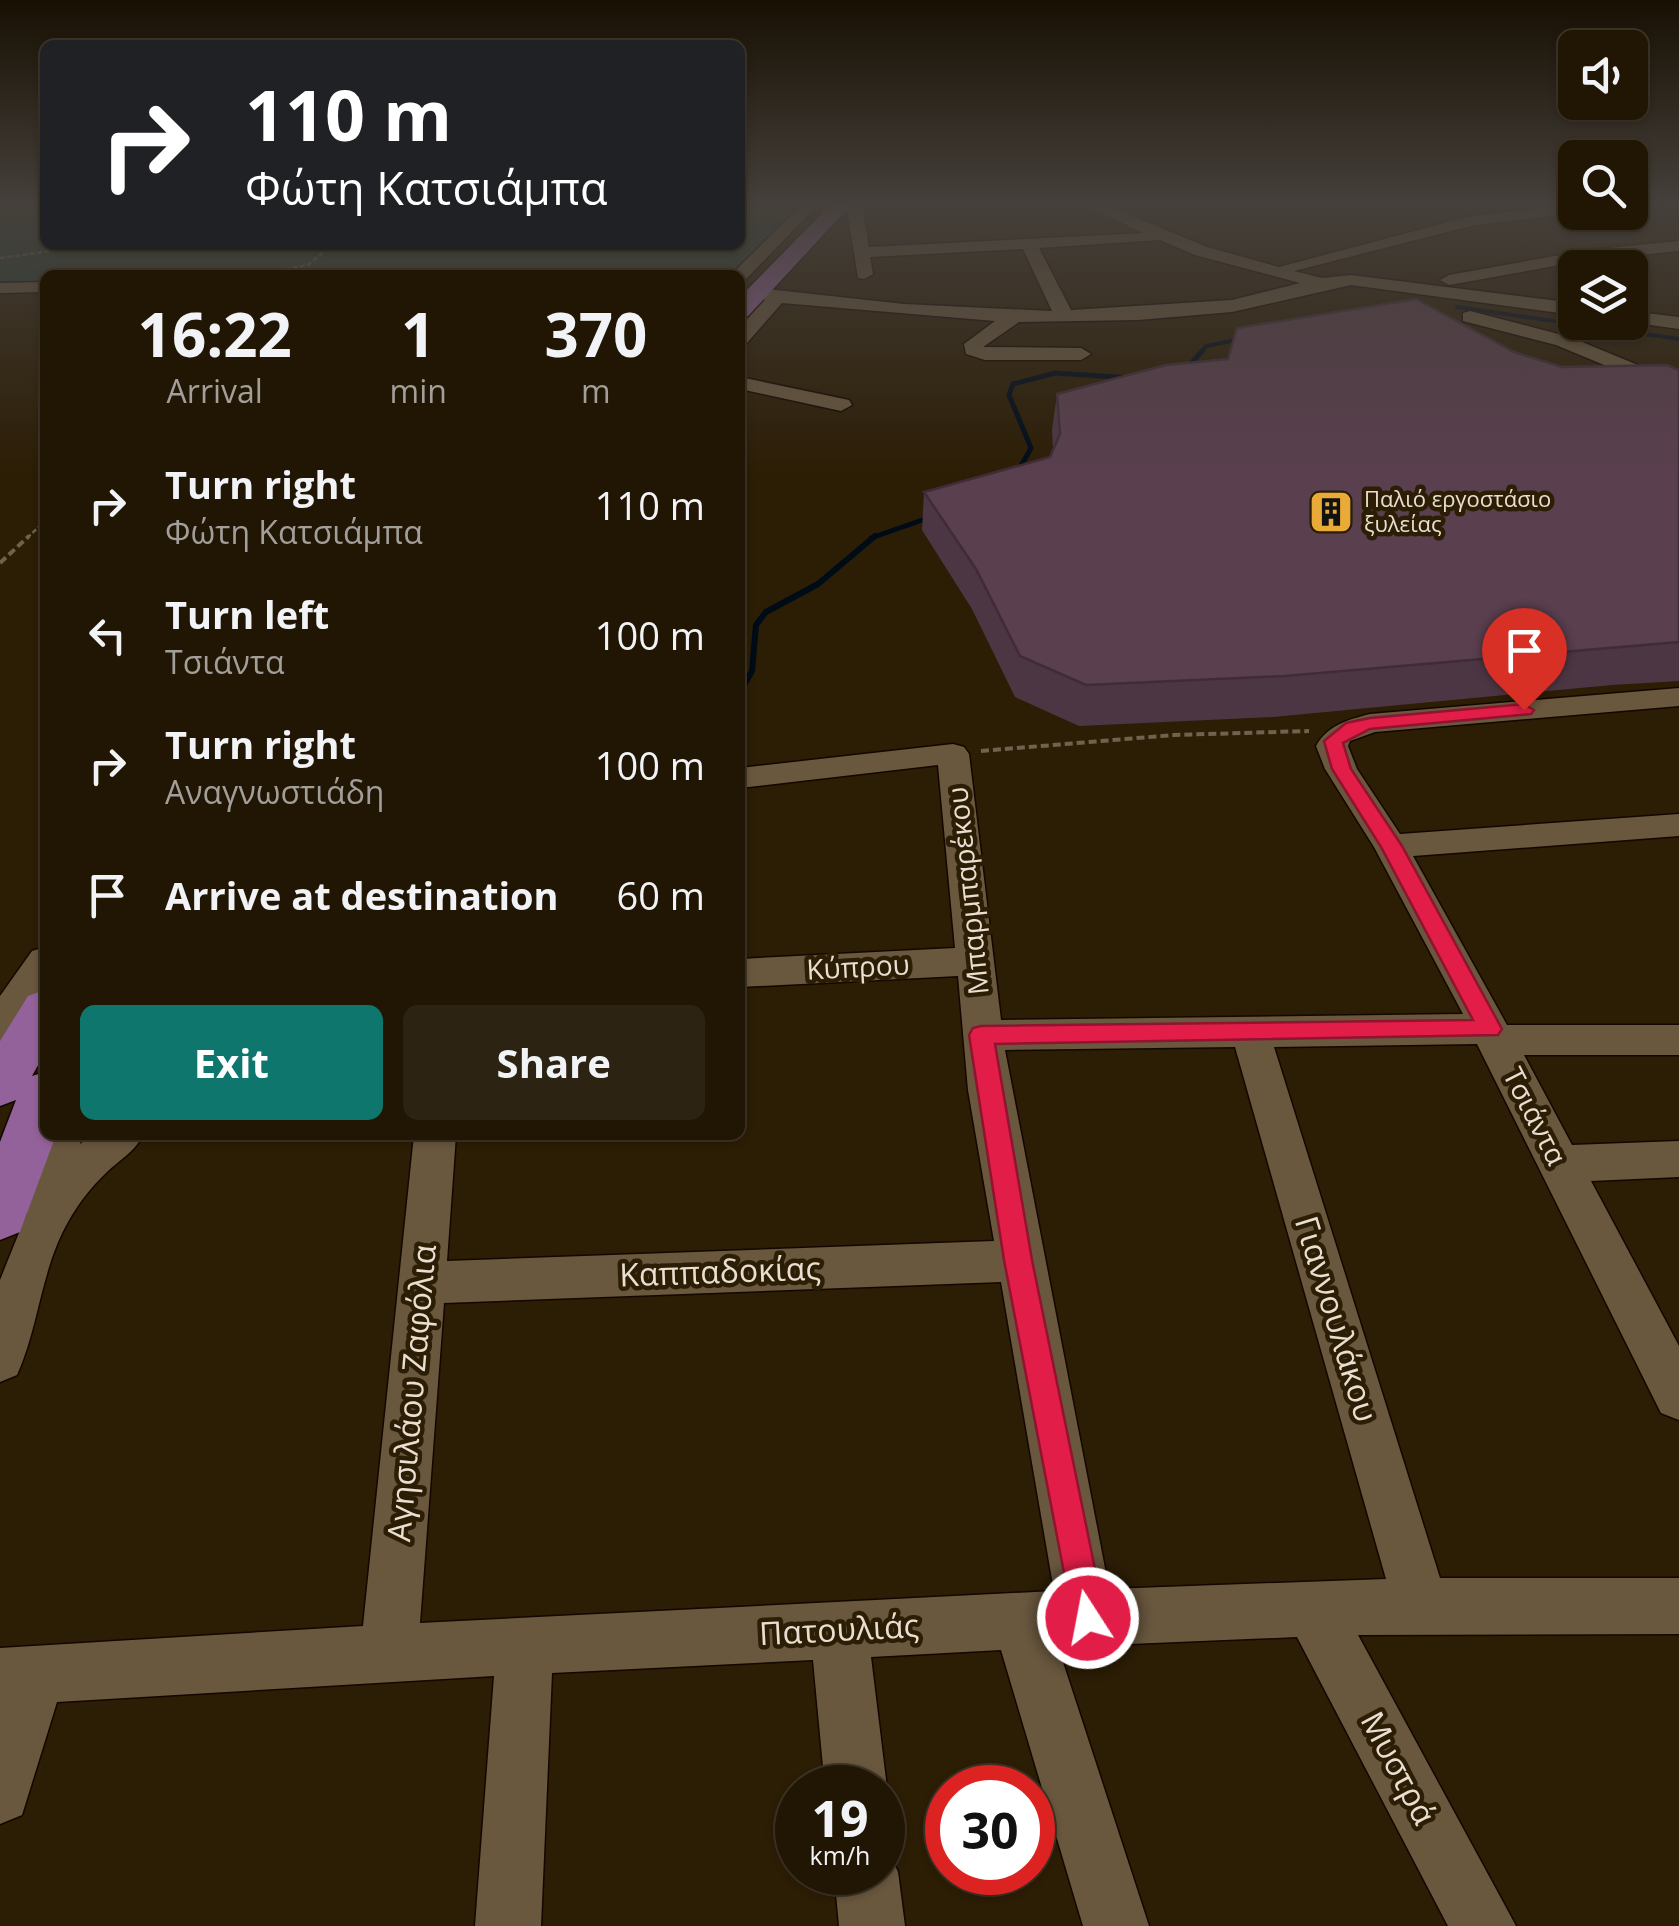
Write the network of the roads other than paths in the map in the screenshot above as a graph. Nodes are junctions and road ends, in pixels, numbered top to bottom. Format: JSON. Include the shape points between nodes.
{"nodes":[{"id":1,"x":866,"y":294,"type":"edge"},
{"id":2,"x":1054,"y":294,"type":"edge"},
{"id":3,"x":1287,"y":294,"type":"edge"},
{"id":4,"x":1409,"y":294,"type":"edge"},
{"id":5,"x":1421,"y":294,"type":"edge"},
{"id":6,"x":762,"y":295,"type":"edge"},
{"id":7,"x":867,"y":306,"type":"junction"},
{"id":8,"x":1558,"y":308,"type":"edge"},
{"id":9,"x":1016,"y":316,"type":"junction"},
{"id":10,"x":1065,"y":317,"type":"junction"},
{"id":11,"x":1648,"y":319,"type":"edge"},
{"id":12,"x":745,"y":320,"type":"edge"},
{"id":13,"x":1679,"y":323,"type":"edge"},
{"id":14,"x":745,"y":329,"type":"edge"},
{"id":15,"x":1081,"y":354,"type":"dead end"},
{"id":16,"x":745,"y":383,"type":"edge"},
{"id":17,"x":1679,"y":390,"type":"edge"},
{"id":18,"x":841,"y":404,"type":"dead end"},
{"id":19,"x":1679,"y":696,"type":"edge"},
{"id":20,"x":745,"y":777,"type":"edge"},
{"id":21,"x":1679,"y":825,"type":"edge"},
{"id":22,"x":1391,"y":846,"type":"junction"},
{"id":23,"x":976,"y":960,"type":"junction"},
{"id":24,"x":40,"y":968,"type":"edge"},
{"id":25,"x":745,"y":973,"type":"edge"},
{"id":26,"x":40,"y":1018,"type":"edge"},
{"id":27,"x":0,"y":1026,"type":"edge"},
{"id":28,"x":1250,"y":1032,"type":"junction"},
{"id":29,"x":1492,"y":1034,"type":"junction"},
{"id":30,"x":981,"y":1035,"type":"junction"},
{"id":31,"x":1679,"y":1040,"type":"edge"},
{"id":32,"x":0,"y":1086,"type":"edge"},
{"id":33,"x":40,"y":1121,"type":"edge"},
{"id":34,"x":60,"y":1140,"type":"edge"},
{"id":35,"x":116,"y":1140,"type":"edge"},
{"id":36,"x":435,"y":1140,"type":"edge"},
{"id":37,"x":1679,"y":1160,"type":"edge"},
{"id":38,"x":1559,"y":1164,"type":"junction"},
{"id":39,"x":23,"y":1215,"type":"edge"},
{"id":40,"x":1018,"y":1260,"type":"junction"},
{"id":41,"x":422,"y":1283,"type":"junction"},
{"id":42,"x":0,"y":1359,"type":"edge"},
{"id":43,"x":1679,"y":1396,"type":"edge"},
{"id":44,"x":1421,"y":1605,"type":"junction"},
{"id":45,"x":1679,"y":1606,"type":"edge"},
{"id":46,"x":1313,"y":1610,"type":"junction"},
{"id":47,"x":1088,"y":1618,"type":"junction"},
{"id":48,"x":1021,"y":1621,"type":"junction"},
{"id":49,"x":838,"y":1630,"type":"junction"},
{"id":50,"x":525,"y":1645,"type":"junction"},
{"id":51,"x":389,"y":1652,"type":"junction"},
{"id":52,"x":18,"y":1676,"type":"edge"},
{"id":53,"x":853,"y":1765,"type":"edge"},
{"id":54,"x":0,"y":1793,"type":"edge"},
{"id":55,"x":869,"y":1895,"type":"edge"},
{"id":56,"x":508,"y":1926,"type":"edge"},
{"id":57,"x":872,"y":1926,"type":"edge"},
{"id":58,"x":1116,"y":1926,"type":"edge"},
{"id":59,"x":1482,"y":1926,"type":"edge"}],
"edges":[{"from":1,"to":7,"type":"street"},
{"from":2,"to":10,"type":"street"},
{"from":3,"to":10,"type":"street","via":[[1229,306]]},
{"from":4,"to":17,"type":"street","via":[[1563,341]]},
{"from":5,"to":8,"type":"street"},
{"from":6,"to":7,"type":"street"},
{"from":6,"to":12,"type":"street"},
{"from":6,"to":14,"type":"street"},
{"from":7,"to":9,"type":"street"},
{"from":9,"to":10,"type":"street"},
{"from":9,"to":15,"type":"street","via":[[972,350]]},
{"from":11,"to":13,"type":"street"},
{"from":16,"to":18,"type":"street"},
{"from":19,"to":22,"type":"street","name":"Τσιάντα","via":[[1370,724],[1338,735],[1332,746],[1336,759]]},
{"from":20,"to":23,"type":"street","name":"Μπαρμπαρέκου","via":[[953,754]]},
{"from":21,"to":22,"type":"street"},
{"from":22,"to":29,"type":"street","name":"Τσιάντα"},
{"from":23,"to":25,"type":"street","name":"Κύπρου"},
{"from":23,"to":30,"type":"street","name":"Μπαρμπαρέκου"},
{"from":24,"to":27,"type":"street"},
{"from":26,"to":32,"type":"main road"},
{"from":28,"to":29,"type":"street"},
{"from":28,"to":30,"type":"street"},
{"from":28,"to":44,"type":"street","name":"Γιαννουλάκου"},
{"from":29,"to":31,"type":"street"},
{"from":29,"to":38,"type":"street","name":"Τσιάντα"},
{"from":30,"to":40,"type":"street","name":"Μπαρμπαρέκου"},
{"from":33,"to":39,"type":"main road"},
{"from":34,"to":39,"type":"street","via":[[48,1176]]},
{"from":35,"to":39,"type":"street"},
{"from":36,"to":41,"type":"street","name":"Αγησιλάου Ζαφόλια"},
{"from":37,"to":38,"type":"street"},
{"from":38,"to":43,"type":"street","name":"Τσιάντα"},
{"from":39,"to":42,"type":"street"},
{"from":40,"to":41,"type":"street","name":"Καππαδοκίας"},
{"from":40,"to":47,"type":"street","name":"Μπαρμπαρέκου"},
{"from":41,"to":51,"type":"street","name":"Αγησιλάου Ζαφόλια"},
{"from":44,"to":45,"type":"street","name":"Πατουλιάς"},
{"from":44,"to":46,"type":"street","name":"Πατουλιάς"},
{"from":46,"to":47,"type":"street","name":"Πατουλιάς"},
{"from":46,"to":59,"type":"street","name":"Μυστρά"},
{"from":47,"to":48,"type":"street","name":"Πατουλιάς"},
{"from":48,"to":49,"type":"street","name":"Πατουλιάς"},
{"from":48,"to":58,"type":"street"},
{"from":49,"to":50,"type":"street","name":"Πατουλιάς"},
{"from":49,"to":53,"type":"street"},
{"from":50,"to":51,"type":"street","name":"Πατουλιάς"},
{"from":50,"to":56,"type":"street"},
{"from":51,"to":52,"type":"street","name":"Πατουλιάς"},
{"from":52,"to":54,"type":"street"},
{"from":55,"to":57,"type":"street"}]}
